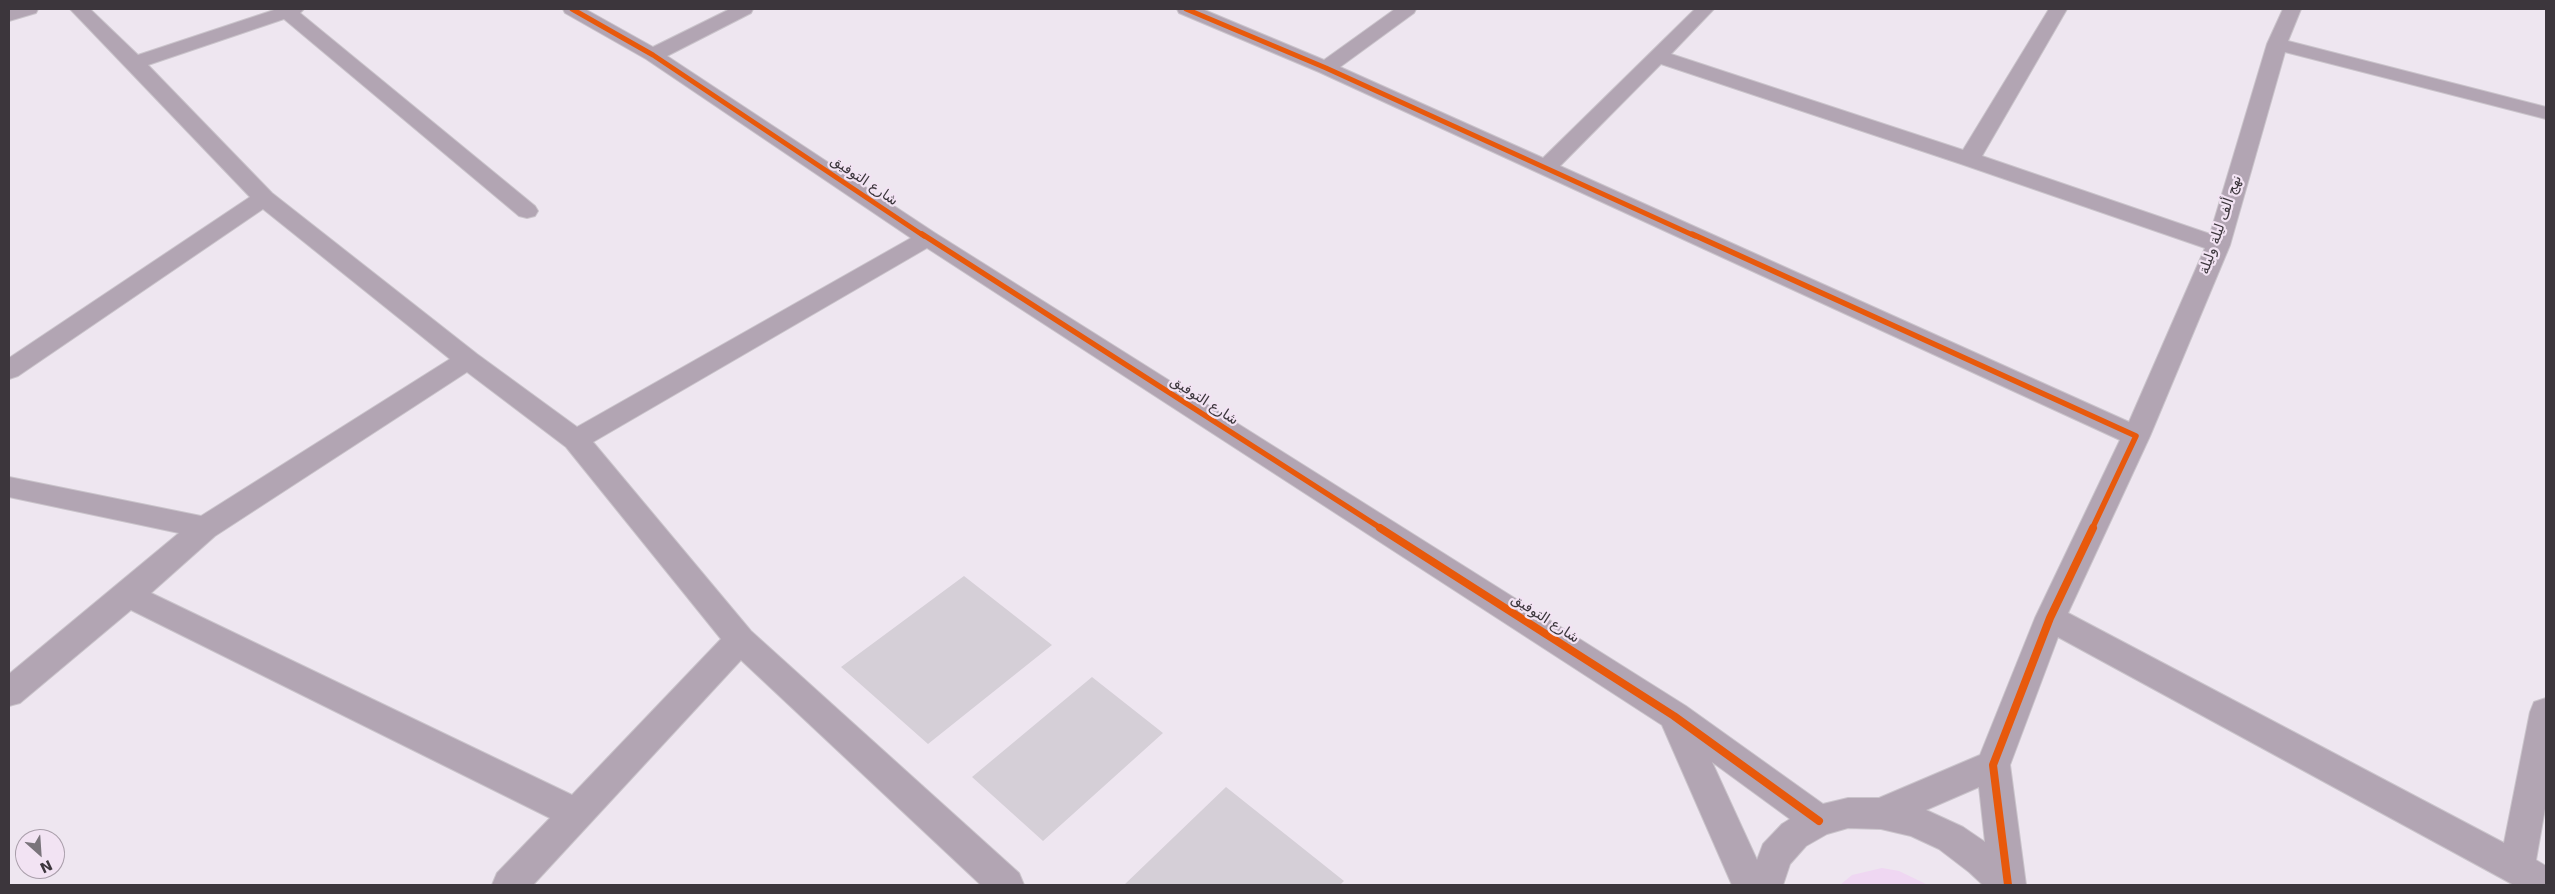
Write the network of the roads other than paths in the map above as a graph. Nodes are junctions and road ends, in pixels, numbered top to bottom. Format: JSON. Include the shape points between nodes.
{"nodes":[{"id":1,"x":29,"y":9,"type":"edge"},
{"id":2,"x":79,"y":9,"type":"edge"},
{"id":3,"x":572,"y":9,"type":"edge"},
{"id":4,"x":744,"y":9,"type":"edge"},
{"id":5,"x":1186,"y":9,"type":"edge"},
{"id":6,"x":1407,"y":9,"type":"edge"},
{"id":7,"x":1705,"y":9,"type":"edge"},
{"id":8,"x":2058,"y":9,"type":"edge"},
{"id":9,"x":2292,"y":9,"type":"edge"},
{"id":10,"x":291,"y":10,"type":"edge"},
{"id":11,"x":9,"y":15,"type":"edge"},
{"id":12,"x":2277,"y":44,"type":"junction"},
{"id":13,"x":653,"y":55,"type":"junction"},
{"id":14,"x":1656,"y":56,"type":"junction"},
{"id":15,"x":135,"y":63,"type":"junction"},
{"id":16,"x":1326,"y":68,"type":"junction"},
{"id":17,"x":2546,"y":113,"type":"edge"},
{"id":18,"x":1969,"y":159,"type":"junction"},
{"id":19,"x":1546,"y":167,"type":"junction"},
{"id":20,"x":264,"y":198,"type":"junction"},
{"id":21,"x":527,"y":210,"type":"dead end"},
{"id":22,"x":927,"y":238,"type":"junction"},
{"id":23,"x":2218,"y":245,"type":"junction"},
{"id":24,"x":468,"y":360,"type":"junction"},
{"id":25,"x":9,"y":370,"type":"edge"},
{"id":26,"x":2136,"y":436,"type":"junction"},
{"id":27,"x":576,"y":440,"type":"junction"},
{"id":28,"x":9,"y":487,"type":"edge"},
{"id":29,"x":205,"y":528,"type":"junction"},
{"id":30,"x":128,"y":596,"type":"junction"},
{"id":31,"x":2050,"y":618,"type":"junction"},
{"id":32,"x":740,"y":640,"type":"junction"},
{"id":33,"x":9,"y":693,"type":"edge"},
{"id":34,"x":2546,"y":712,"type":"edge"},
{"id":35,"x":1674,"y":716,"type":"junction"},
{"id":36,"x":1993,"y":766,"type":"junction"},
{"id":37,"x":575,"y":814,"type":"junction"},
{"id":38,"x":1882,"y":814,"type":"junction"},
{"id":39,"x":1819,"y":821,"type":"junction"},
{"id":40,"x":2517,"y":868,"type":"junction"},
{"id":41,"x":993,"y":880,"type":"edge"},
{"id":42,"x":2546,"y":884,"type":"edge"},
{"id":43,"x":510,"y":885,"type":"edge"},
{"id":44,"x":1750,"y":885,"type":"edge"},
{"id":45,"x":1764,"y":885,"type":"edge"},
{"id":46,"x":2007,"y":885,"type":"edge"}],
"edges":[{"from":1,"to":11,"type":"street"},
{"from":2,"to":15,"type":"street"},
{"from":3,"to":13,"type":"street","name":"شارع التوفيق"},
{"from":4,"to":13,"type":"street"},
{"from":5,"to":16,"type":"street"},
{"from":6,"to":16,"type":"street"},
{"from":7,"to":14,"type":"street"},
{"from":8,"to":18,"type":"street"},
{"from":9,"to":12,"type":"street","name":"نهج ألف ليلة وليلة"},
{"from":10,"to":15,"type":"street"},
{"from":10,"to":21,"type":"street"},
{"from":12,"to":17,"type":"street"},
{"from":12,"to":23,"type":"street","name":"نهج ألف ليلة وليلة"},
{"from":13,"to":22,"type":"street","name":"شارع التوفيق"},
{"from":14,"to":18,"type":"street"},
{"from":14,"to":19,"type":"street"},
{"from":15,"to":20,"type":"street"},
{"from":16,"to":19,"type":"street"},
{"from":18,"to":23,"type":"street"},
{"from":19,"to":26,"type":"street"},
{"from":20,"to":24,"type":"street"},
{"from":20,"to":25,"type":"street"},
{"from":22,"to":27,"type":"street"},
{"from":22,"to":35,"type":"street","name":"شارع التوفيق"},
{"from":23,"to":26,"type":"street","name":"نهج ألف ليلة وليلة"},
{"from":24,"to":27,"type":"street"},
{"from":24,"to":29,"type":"street"},
{"from":26,"to":31,"type":"street","name":"نهج ألف ليلة وليلة"},
{"from":27,"to":32,"type":"street"},
{"from":28,"to":29,"type":"street"},
{"from":29,"to":30,"type":"street"},
{"from":30,"to":33,"type":"street"},
{"from":30,"to":37,"type":"street"},
{"from":31,"to":36,"type":"street","name":"نهج ألف ليلة وليلة"},
{"from":31,"to":40,"type":"street"},
{"from":32,"to":37,"type":"street"},
{"from":32,"to":41,"type":"street"},
{"from":34,"to":40,"type":"street"},
{"from":35,"to":39,"type":"street","name":"شارع التوفيق"},
{"from":35,"to":44,"type":"street"},
{"from":36,"to":38,"type":"street"},
{"from":36,"to":46,"type":"street"},
{"from":37,"to":43,"type":"street"},
{"from":38,"to":39,"type":"street","via":[[1848,813]]},
{"from":38,"to":46,"type":"street","via":[[1916,822],[1950,838],[1982,860]]},
{"from":39,"to":45,"type":"street","via":[[1794,835],[1776,855]]},
{"from":40,"to":42,"type":"street"}]}
